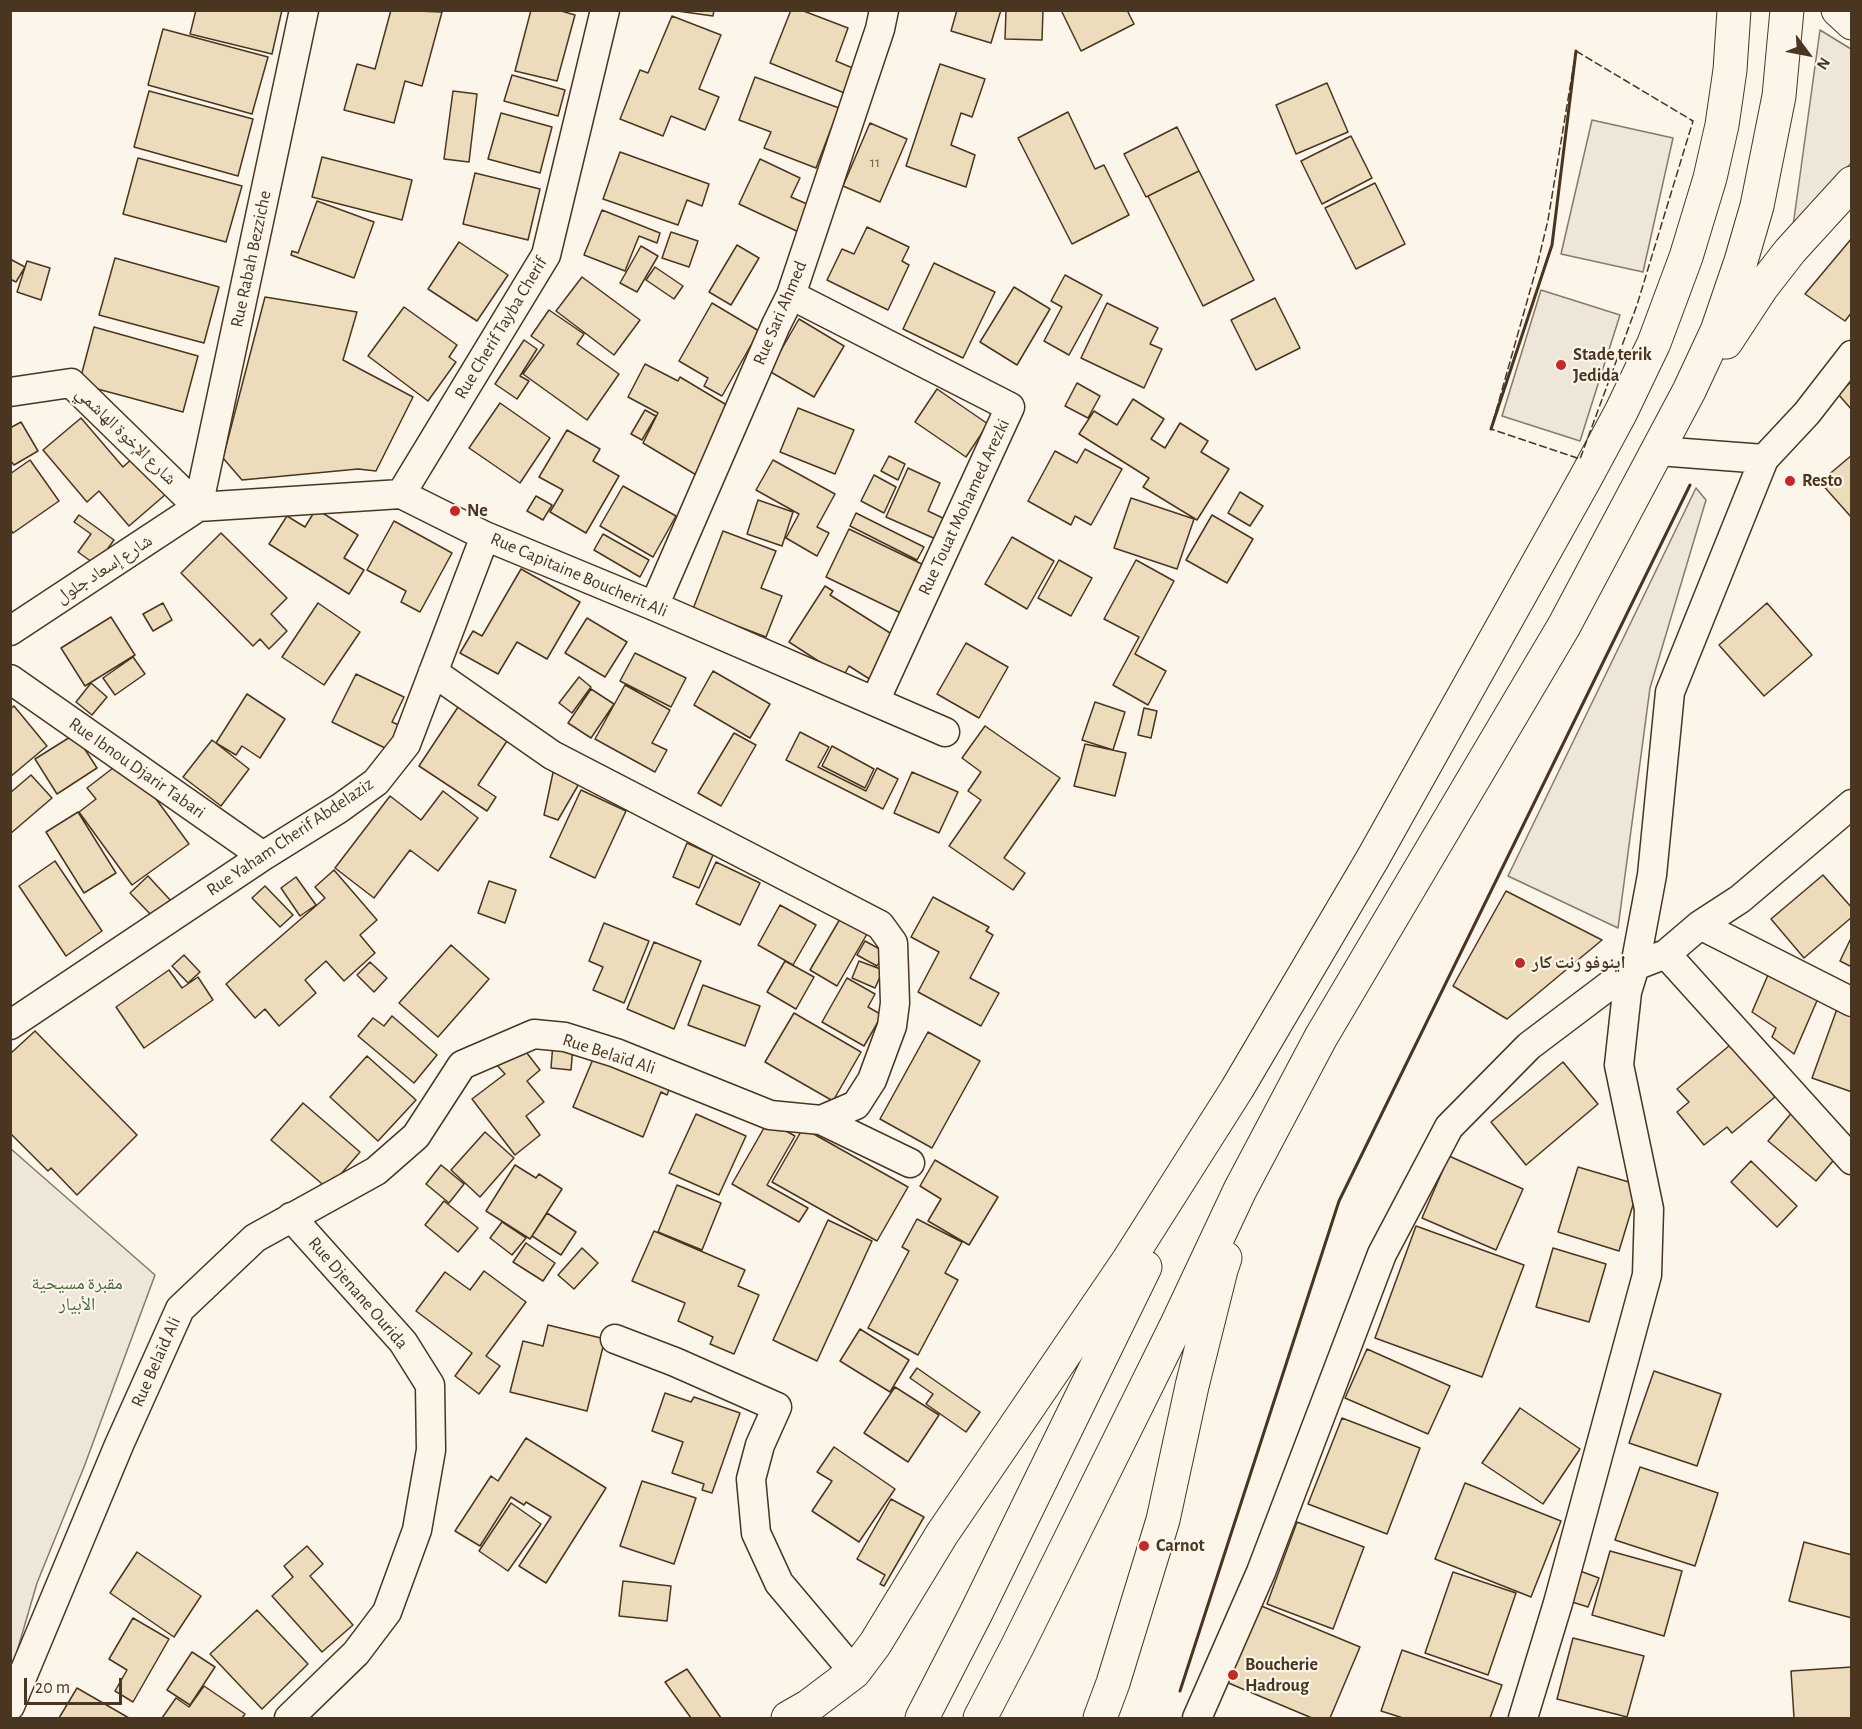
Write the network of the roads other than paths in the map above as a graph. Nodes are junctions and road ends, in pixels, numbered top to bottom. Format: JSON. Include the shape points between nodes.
{"nodes":[{"id":1,"x":304,"y":10,"type":"edge"},
{"id":2,"x":605,"y":10,"type":"edge"},
{"id":3,"x":1734,"y":10,"type":"edge"},
{"id":4,"x":1787,"y":10,"type":"edge"},
{"id":5,"x":1838,"y":10,"type":"edge"},
{"id":6,"x":878,"y":17,"type":"edge"},
{"id":7,"x":1851,"y":23,"type":"edge"},
{"id":8,"x":1851,"y":183,"type":"edge"},
{"id":9,"x":791,"y":295,"type":"junction"},
{"id":10,"x":1851,"y":355,"type":"edge"},
{"id":11,"x":10,"y":392,"type":"edge"},
{"id":12,"x":1658,"y":451,"type":"junction"},
{"id":13,"x":1764,"y":459,"type":"junction"},
{"id":14,"x":401,"y":494,"type":"junction"},
{"id":15,"x":198,"y":507,"type":"junction"},
{"id":16,"x":485,"y":536,"type":"junction"},
{"id":17,"x":654,"y":606,"type":"junction"},
{"id":18,"x":10,"y":631,"type":"edge"},
{"id":19,"x":433,"y":672,"type":"junction"},
{"id":20,"x":10,"y":679,"type":"edge"},
{"id":21,"x":875,"y":701,"type":"junction"},
{"id":22,"x":945,"y":732,"type":"dead end"},
{"id":23,"x":1851,"y":804,"type":"edge"},
{"id":24,"x":263,"y":856,"type":"junction"},
{"id":25,"x":1700,"y":926,"type":"junction"},
{"id":26,"x":1666,"y":954,"type":"junction"},
{"id":27,"x":1635,"y":966,"type":"junction"},
{"id":28,"x":1851,"y":1002,"type":"edge"},
{"id":29,"x":10,"y":1025,"type":"edge"},
{"id":30,"x":1306,"y":1065,"type":"junction"},
{"id":31,"x":1237,"y":1089,"type":"junction"},
{"id":32,"x":820,"y":1120,"type":"junction"},
{"id":33,"x":1851,"y":1160,"type":"edge"},
{"id":34,"x":910,"y":1163,"type":"dead end"},
{"id":35,"x":291,"y":1217,"type":"junction"},
{"id":36,"x":615,"y":1339,"type":"dead end"},
{"id":37,"x":854,"y":1672,"type":"junction"},
{"id":38,"x":10,"y":1706,"type":"edge"},
{"id":39,"x":289,"y":1719,"type":"edge"},
{"id":40,"x":788,"y":1719,"type":"edge"},
{"id":41,"x":921,"y":1719,"type":"edge"},
{"id":42,"x":980,"y":1719,"type":"edge"},
{"id":43,"x":1100,"y":1719,"type":"edge"},
{"id":44,"x":1197,"y":1719,"type":"edge"},
{"id":45,"x":1523,"y":1719,"type":"edge"}],
"edges":[{"from":1,"to":15,"type":"street","name":"Rue Rabah Bezziche"},
{"from":2,"to":14,"type":"street","name":"Rue Cherif Tayba Cherif","via":[[546,255]]},
{"from":3,"to":31,"type":"highway","via":[[1724,114],[1710,178],[1654,343],[1585,479],[1373,858]]},
{"from":4,"to":12,"type":"highway","via":[[1770,151],[1741,261],[1717,331]]},
{"from":5,"to":7,"type":"highway"},
{"from":6,"to":9,"type":"street","name":"Rue Sari Ahmed"},
{"from":8,"to":12,"type":"highway","via":[[1762,287]]},
{"from":9,"to":17,"type":"street","name":"Rue Sari Ahmed"},
{"from":9,"to":21,"type":"street","name":"Rue Touat Mohamed Arezki","via":[[1010,407]]},
{"from":10,"to":13,"type":"street"},
{"from":11,"to":15,"type":"street","name":"شارع الإخوة الهاشمي","via":[[71,383]]},
{"from":12,"to":13,"type":"street"},
{"from":12,"to":30,"type":"highway","via":[[1564,626]]},
{"from":13,"to":27,"type":"street","via":[[1670,692],[1652,875]]},
{"from":14,"to":15,"type":"street"},
{"from":14,"to":16,"type":"street","name":"Rue Capitaine Boucherit Ali"},
{"from":15,"to":18,"type":"street","name":"شارع إسعاد جلول"},
{"from":16,"to":17,"type":"street","name":"Rue Capitaine Boucherit Ali"},
{"from":16,"to":19,"type":"street","name":"Rue Yaham Cherif Abdelaziz"},
{"from":17,"to":21,"type":"street","name":"Rue Capitaine Boucherit Ali"},
{"from":19,"to":24,"type":"street","name":"Rue Yaham Cherif Abdelaziz","via":[[406,744],[376,782]]},
{"from":19,"to":32,"type":"street","name":"Rue Belaïd Ali","via":[[552,755],[880,925],[893,943],[896,1003],[892,1026],[872,1080],[856,1105]]},
{"from":20,"to":24,"type":"street","name":"Rue Ibnou Djarir Tabari"},
{"from":21,"to":22,"type":"street","name":"Rue Capitaine Boucherit Ali"},
{"from":23,"to":25,"type":"street","via":[[1740,898]]},
{"from":24,"to":29,"type":"street","name":"Rue Yaham Cherif Abdelaziz"},
{"from":25,"to":26,"type":"street"},
{"from":25,"to":28,"type":"street"},
{"from":26,"to":27,"type":"street"},
{"from":26,"to":33,"type":"street"},
{"from":27,"to":44,"type":"street","via":[[1529,1046],[1449,1127],[1382,1254],[1261,1572]]},
{"from":27,"to":45,"type":"street","via":[[1627,992],[1619,1065],[1649,1209],[1647,1275]]},
{"from":30,"to":42,"type":"highway","via":[[1240,1190]]},
{"from":30,"to":43,"type":"highway","via":[[1221,1270],[1163,1520]]},
{"from":31,"to":37,"type":"highway","via":[[1128,1261],[942,1534]]},
{"from":31,"to":41,"type":"highway"},
{"from":32,"to":34,"type":"street"},
{"from":32,"to":35,"type":"street","name":"Rue Belaïd Ali","via":[[770,1115],[616,1053],[565,1037],[534,1034],[462,1065],[416,1136],[376,1171]]},
{"from":35,"to":38,"type":"street","name":"Rue Belaïd Ali","via":[[255,1238],[180,1309]]},
{"from":35,"to":39,"type":"street","name":"Rue Djenane Ourida","via":[[403,1342],[430,1385],[431,1450],[417,1530],[387,1612],[356,1653]]},
{"from":36,"to":37,"type":"street","via":[[777,1407],[760,1445],[751,1479],[756,1533],[779,1583]]},
{"from":37,"to":40,"type":"highway"}]}
